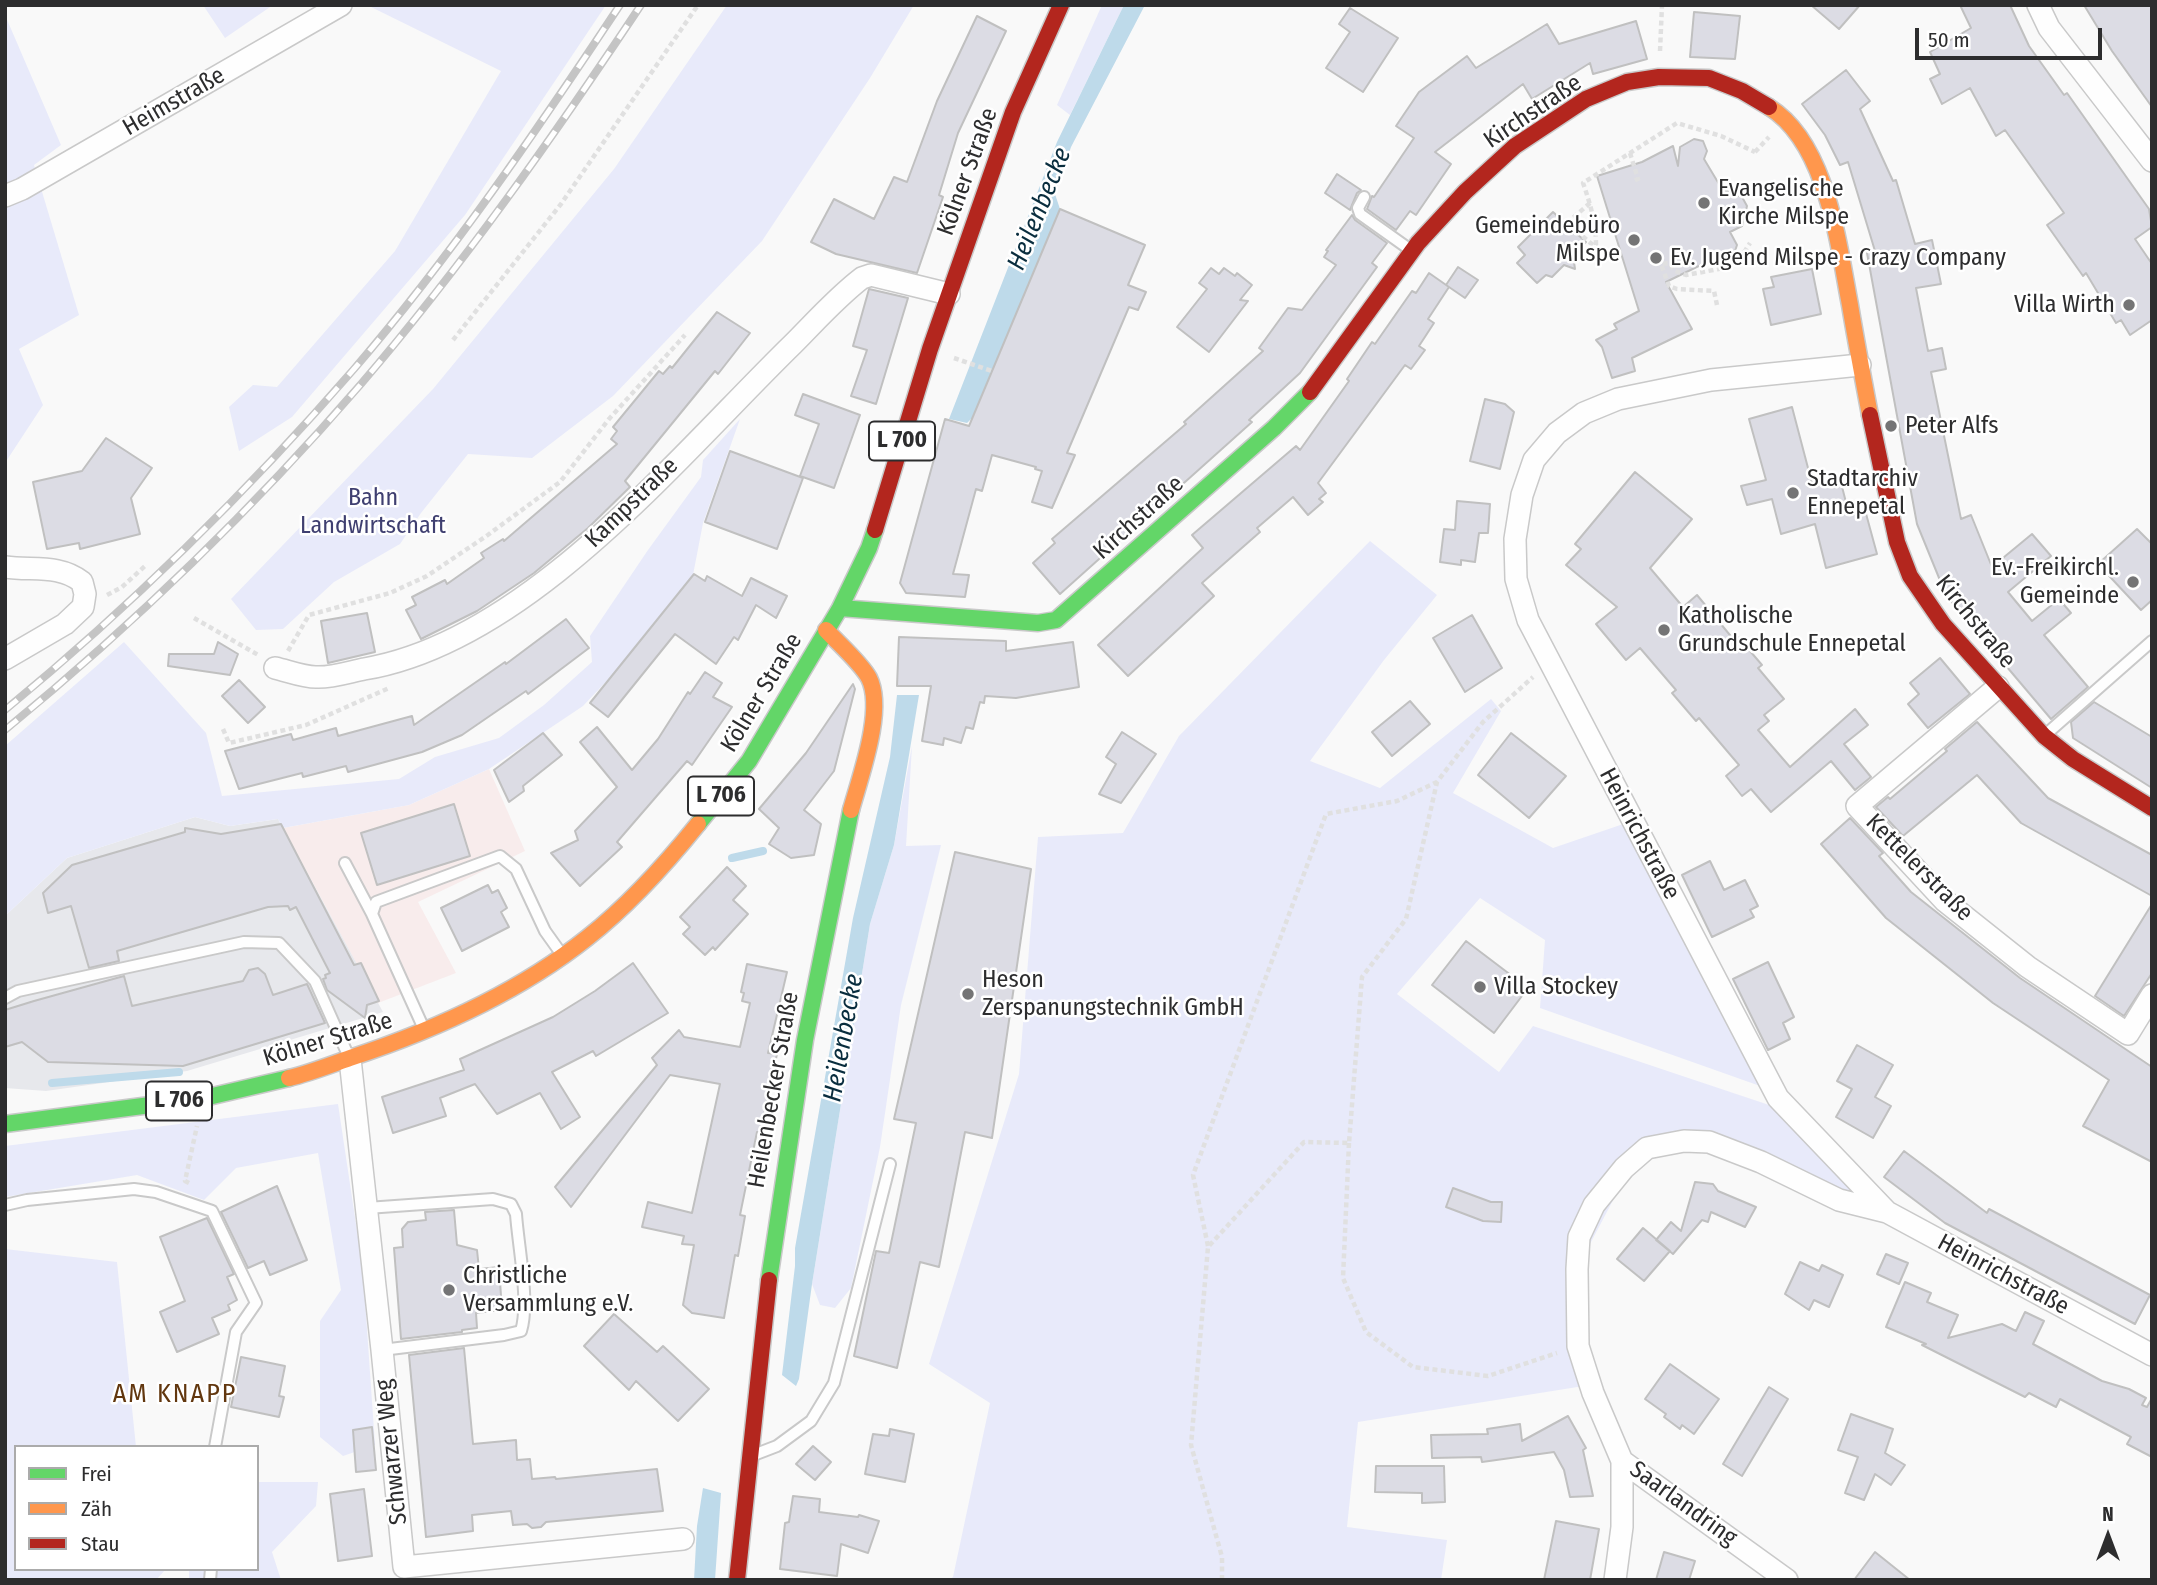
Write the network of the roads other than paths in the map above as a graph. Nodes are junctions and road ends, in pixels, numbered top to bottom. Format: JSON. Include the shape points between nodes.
{"nodes":[{"id":1,"x":341,"y":5,"type":"edge"},
{"id":2,"x":1061,"y":5,"type":"edge"},
{"id":3,"x":2038,"y":5,"type":"edge"},
{"id":4,"x":2152,"y":161,"type":"edge"},
{"id":5,"x":5,"y":196,"type":"edge"},
{"id":6,"x":1364,"y":197,"type":"dead end"},
{"id":7,"x":1412,"y":251,"type":"junction"},
{"id":8,"x":950,"y":294,"type":"junction"},
{"id":9,"x":1860,"y":365,"type":"junction"},
{"id":10,"x":5,"y":567,"type":"edge"},
{"id":11,"x":840,"y":608,"type":"junction"},
{"id":12,"x":826,"y":631,"type":"junction"},
{"id":13,"x":2152,"y":641,"type":"edge"},
{"id":14,"x":5,"y":659,"type":"edge"},
{"id":15,"x":275,"y":668,"type":"road end"},
{"id":16,"x":1998,"y":687,"type":"junction"},
{"id":17,"x":2044,"y":736,"type":"junction"},
{"id":18,"x":2152,"y":808,"type":"edge"},
{"id":19,"x":345,"y":863,"type":"dead end"},
{"id":20,"x":372,"y":914,"type":"junction"},
{"id":21,"x":562,"y":955,"type":"junction"},
{"id":22,"x":2152,"y":995,"type":"edge"},
{"id":23,"x":5,"y":998,"type":"edge"},
{"id":24,"x":426,"y":1032,"type":"junction"},
{"id":25,"x":349,"y":1059,"type":"junction"},
{"id":26,"x":5,"y":1124,"type":"edge"},
{"id":27,"x":890,"y":1164,"type":"dead end"},
{"id":28,"x":5,"y":1205,"type":"edge"},
{"id":29,"x":367,"y":1208,"type":"junction"},
{"id":30,"x":1887,"y":1212,"type":"junction"},
{"id":31,"x":382,"y":1350,"type":"junction"},
{"id":32,"x":2152,"y":1355,"type":"edge"},
{"id":33,"x":215,"y":1445,"type":"edge"},
{"id":34,"x":748,"y":1457,"type":"junction"},
{"id":35,"x":1622,"y":1461,"type":"junction"},
{"id":36,"x":683,"y":1539,"type":"dead end"},
{"id":37,"x":737,"y":1580,"type":"edge"},
{"id":38,"x":1615,"y":1580,"type":"edge"},
{"id":39,"x":1787,"y":1580,"type":"edge"}],
"edges":[{"from":1,"to":5,"type":"street","name":"Heimstraße"},
{"from":2,"to":8,"type":"main road","name":"Kölner Straße","number":"L 700","via":[[1013,112]]},
{"from":3,"to":4,"type":"street","via":[[2049,28]]},
{"from":6,"to":7,"type":"lane","via":[[1360,214]]},
{"from":7,"to":9,"type":"main road","name":"Kirchstraße","via":[[1515,146],[1586,99],[1627,82],[1709,78],[1775,111],[1800,137],[1816,166],[1836,230]]},
{"from":7,"to":11,"type":"main road","name":"Kirchstraße","via":[[1314,388],[1056,620]]},
{"from":8,"to":11,"type":"main road","name":"Kölner Straße","number":"L 700","via":[[869,548]]},
{"from":8,"to":15,"type":"street","name":"Kampstraße","via":[[871,275],[862,278],[618,520],[566,565],[465,633],[418,656],[375,668],[317,677]]},
{"from":9,"to":16,"type":"main road","name":"Kirchstraße","via":[[1897,542],[1910,576],[1943,624]]},
{"from":9,"to":30,"type":"street","name":"Heinrichstraße","via":[[1711,380],[1618,399],[1584,413],[1557,433],[1534,460],[1522,495],[1516,579],[1528,620],[1549,662],[1778,1098]]},
{"from":10,"to":14,"type":"street","via":[[55,569],[82,582],[85,594],[83,607],[65,624]]},
{"from":11,"to":12,"type":"main road","name":"Kölner Straße","number":"L 700"},
{"from":12,"to":21,"type":"main road","name":"Kölner Straße","number":"L 706","via":[[749,761],[710,810],[659,872]]},
{"from":12,"to":34,"type":"main road","name":"Heilenbecker Straße","via":[[868,676],[874,691],[873,721],[824,934],[800,1073],[777,1210]]},
{"from":13,"to":17,"type":"lane"},
{"from":16,"to":17,"type":"main road","name":"Kirchstraße"},
{"from":16,"to":22,"type":"street","name":"Kettelerstraße","via":[[1857,806],[1945,901],[2028,967],[2128,1034]]},
{"from":17,"to":18,"type":"main road","name":"Kirchstraße"},
{"from":19,"to":20,"type":"lane"},
{"from":20,"to":21,"type":"lane","via":[[376,902],[500,856],[516,869],[545,931]]},
{"from":20,"to":24,"type":"lane"},
{"from":21,"to":24,"type":"main road","name":"Kölner Straße","number":"L 706"},
{"from":23,"to":25,"type":"lane","via":[[18,991],[244,942],[279,943],[315,981]]},
{"from":24,"to":25,"type":"main road","name":"Kölner Straße","number":"L 706"},
{"from":25,"to":26,"type":"main road","name":"Kölner Straße","number":"L 706","via":[[204,1098]]},
{"from":25,"to":29,"type":"street","name":"Schwarzer Weg"},
{"from":27,"to":34,"type":"lane","via":[[834,1383],[811,1421],[777,1446]]},
{"from":28,"to":33,"type":"lane","via":[[134,1189],[212,1211],[256,1303],[236,1332]]},
{"from":29,"to":31,"type":"street","name":"Schwarzer Weg"},
{"from":29,"to":31,"type":"lane","via":[[493,1199],[511,1204],[516,1214],[524,1304],[521,1331]]},
{"from":30,"to":32,"type":"street","name":"Heinrichstraße"},
{"from":30,"to":35,"type":"street","name":"Saarlandring","via":[[1839,1200],[1709,1142],[1647,1148],[1624,1168],[1594,1205],[1579,1237],[1577,1269],[1578,1346]]},
{"from":31,"to":36,"type":"street","name":"Schwarzer Weg","via":[[404,1567]]},
{"from":34,"to":37,"type":"main road","name":"Heilenbecker Straße"},
{"from":35,"to":38,"type":"street","via":[[1622,1527]]},
{"from":35,"to":39,"type":"street","name":"Saarlandring"}]}
